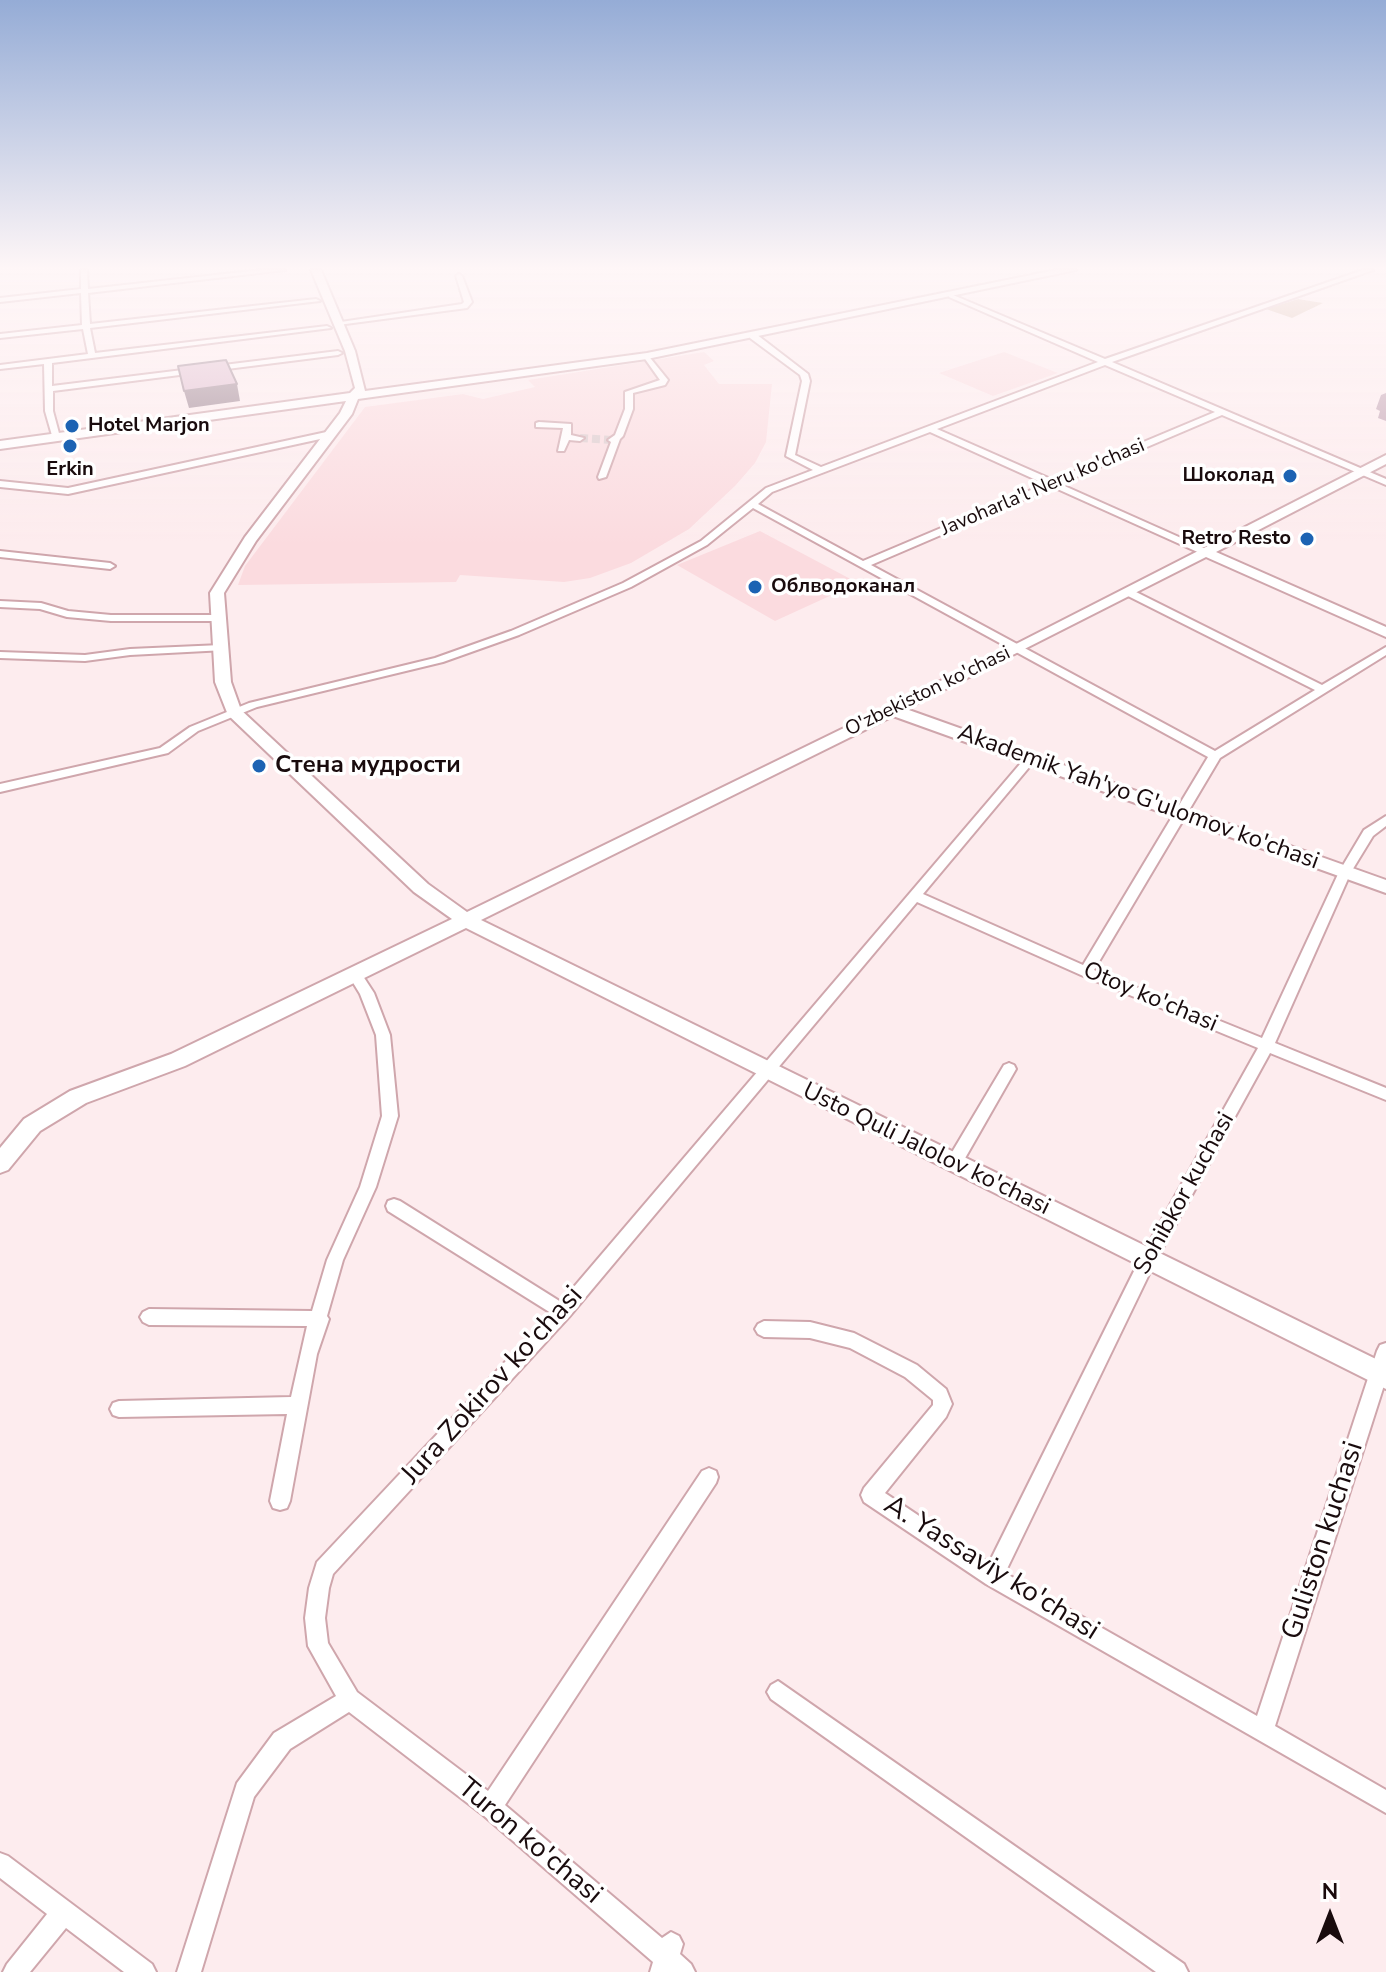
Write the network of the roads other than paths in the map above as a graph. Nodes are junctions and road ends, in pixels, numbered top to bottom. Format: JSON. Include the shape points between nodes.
{"nodes":[{"id":1,"x":40,"y":362,"type":"edge"},
{"id":2,"x":48,"y":362,"type":"edge"},
{"id":3,"x":265,"y":362,"type":"edge"},
{"id":4,"x":341,"y":362,"type":"edge"},
{"id":5,"x":349,"y":362,"type":"edge"},
{"id":6,"x":604,"y":362,"type":"edge"},
{"id":7,"x":651,"y":362,"type":"edge"},
{"id":8,"x":788,"y":362,"type":"edge"},
{"id":9,"x":1105,"y":362,"type":"joint"},
{"id":10,"x":0,"y":367,"type":"edge"},
{"id":11,"x":48,"y":389,"type":"junction"},
{"id":12,"x":353,"y":397,"type":"junction"},
{"id":13,"x":1222,"y":412,"type":"junction"},
{"id":14,"x":539,"y":425,"type":"dead end"},
{"id":15,"x":931,"y":429,"type":"junction"},
{"id":16,"x":331,"y":434,"type":"junction"},
{"id":17,"x":56,"y":437,"type":"junction"},
{"id":18,"x":566,"y":437,"type":"junction"},
{"id":19,"x":580,"y":438,"type":"tunnel mouth"},
{"id":20,"x":0,"y":445,"type":"edge"},
{"id":21,"x":561,"y":449,"type":"dead end"},
{"id":22,"x":1386,"y":459,"type":"edge"},
{"id":23,"x":821,"y":470,"type":"junction"},
{"id":24,"x":1362,"y":473,"type":"junction"},
{"id":25,"x":602,"y":477,"type":"dead end"},
{"id":26,"x":1386,"y":482,"type":"edge"},
{"id":27,"x":1054,"y":483,"type":"junction"},
{"id":28,"x":0,"y":484,"type":"edge"},
{"id":29,"x":752,"y":504,"type":"junction"},
{"id":30,"x":1205,"y":552,"type":"junction"},
{"id":31,"x":0,"y":554,"type":"edge"},
{"id":32,"x":864,"y":564,"type":"junction"},
{"id":33,"x":110,"y":566,"type":"dead end"},
{"id":34,"x":1128,"y":592,"type":"junction"},
{"id":35,"x":0,"y":604,"type":"edge"},
{"id":36,"x":217,"y":618,"type":"junction"},
{"id":37,"x":1386,"y":633,"type":"edge"},
{"id":38,"x":1021,"y":647,"type":"junction"},
{"id":39,"x":221,"y":648,"type":"junction"},
{"id":40,"x":1386,"y":650,"type":"edge"},
{"id":41,"x":0,"y":655,"type":"edge"},
{"id":42,"x":1322,"y":689,"type":"junction"},
{"id":43,"x":890,"y":709,"type":"junction"},
{"id":44,"x":234,"y":712,"type":"junction"},
{"id":45,"x":1215,"y":756,"type":"junction"},
{"id":46,"x":1030,"y":759,"type":"junction"},
{"id":47,"x":0,"y":788,"type":"edge"},
{"id":48,"x":1184,"y":814,"type":"junction"},
{"id":49,"x":1386,"y":820,"type":"edge"},
{"id":50,"x":1345,"y":872,"type":"junction"},
{"id":51,"x":1386,"y":887,"type":"edge"},
{"id":52,"x":916,"y":896,"type":"junction"},
{"id":53,"x":467,"y":921,"type":"junction"},
{"id":54,"x":1086,"y":972,"type":"junction"},
{"id":55,"x":356,"y":976,"type":"junction"},
{"id":56,"x":1266,"y":1046,"type":"junction"},
{"id":57,"x":1009,"y":1069,"type":"dead end"},
{"id":58,"x":766,"y":1071,"type":"junction"},
{"id":59,"x":1386,"y":1094,"type":"edge"},
{"id":60,"x":954,"y":1163,"type":"junction"},
{"id":61,"x":0,"y":1164,"type":"edge"},
{"id":62,"x":394,"y":1206,"type":"dead end"},
{"id":63,"x":1148,"y":1260,"type":"junction"},
{"id":64,"x":563,"y":1312,"type":"junction"},
{"id":65,"x":149,"y":1317,"type":"dead end"},
{"id":66,"x":320,"y":1319,"type":"junction"},
{"id":67,"x":764,"y":1329,"type":"dead end"},
{"id":68,"x":1386,"y":1351,"type":"edge"},
{"id":69,"x":1382,"y":1375,"type":"edge"},
{"id":70,"x":300,"y":1405,"type":"junction"},
{"id":71,"x":119,"y":1409,"type":"dead end"},
{"id":72,"x":709,"y":1477,"type":"dead end"},
{"id":73,"x":280,"y":1501,"type":"dead end"},
{"id":74,"x":993,"y":1577,"type":"junction"},
{"id":75,"x":778,"y":1692,"type":"dead end"},
{"id":76,"x":350,"y":1699,"type":"junction"},
{"id":77,"x":371,"y":1717,"type":"joint"},
{"id":78,"x":1263,"y":1730,"type":"junction"},
{"id":79,"x":1386,"y":1802,"type":"edge"},
{"id":80,"x":491,"y":1807,"type":"junction"},
{"id":81,"x":0,"y":1864,"type":"edge"},
{"id":82,"x":64,"y":1912,"type":"junction"},
{"id":83,"x":671,"y":1962,"type":"edge"},
{"id":84,"x":15,"y":1972,"type":"edge"},
{"id":85,"x":144,"y":1972,"type":"edge"},
{"id":86,"x":189,"y":1972,"type":"edge"},
{"id":87,"x":1176,"y":1972,"type":"edge"}],
"edges":[{"from":1,"to":10,"type":"street"},
{"from":2,"to":11,"type":"street"},
{"from":3,"to":11,"type":"street"},
{"from":4,"to":12,"type":"main road"},
{"from":5,"to":12,"type":"main road","via":[[361,389]]},
{"from":6,"to":12,"type":"main road"},
{"from":7,"to":25,"type":"street","via":[[664,380],[627,396],[629,409]]},
{"from":8,"to":23,"type":"street","via":[[806,381],[789,451],[794,459]]},
{"from":9,"to":13,"type":"street"},
{"from":9,"to":15,"type":"street"},
{"from":11,"to":17,"type":"street"},
{"from":12,"to":16,"type":"main road"},
{"from":12,"to":17,"type":"main road"},
{"from":13,"to":24,"type":"street"},
{"from":13,"to":27,"type":"street","name":"Javoharla'l Neru ko'chasi"},
{"from":14,"to":18,"type":"street","via":[[568,426]]},
{"from":15,"to":23,"type":"street"},
{"from":15,"to":27,"type":"street"},
{"from":16,"to":28,"type":"street","via":[[68,491]]},
{"from":16,"to":36,"type":"main road","via":[[224,579],[217,593]]},
{"from":17,"to":20,"type":"main road"},
{"from":18,"to":19,"type":"street"},
{"from":18,"to":21,"type":"street"},
{"from":22,"to":24,"type":"main road","name":"O'zbekiston ko'chasi"},
{"from":23,"to":29,"type":"street","via":[[769,490]]},
{"from":24,"to":26,"type":"street"},
{"from":24,"to":30,"type":"main road","name":"O'zbekiston ko'chasi"},
{"from":27,"to":30,"type":"street"},
{"from":27,"to":32,"type":"street","name":"Javoharla'l Neru ko'chasi"},
{"from":29,"to":32,"type":"street"},
{"from":29,"to":44,"type":"street","via":[[704,543],[627,585],[515,633],[439,660]]},
{"from":30,"to":34,"type":"main road","name":"O'zbekiston ko'chasi"},
{"from":30,"to":37,"type":"main road"},
{"from":31,"to":33,"type":"street"},
{"from":32,"to":38,"type":"street"},
{"from":34,"to":38,"type":"main road","name":"O'zbekiston ko'chasi"},
{"from":34,"to":42,"type":"street"},
{"from":35,"to":36,"type":"street","via":[[111,618]]},
{"from":36,"to":39,"type":"main road"},
{"from":38,"to":43,"type":"main road","name":"O'zbekiston ko'chasi"},
{"from":38,"to":45,"type":"street"},
{"from":39,"to":41,"type":"street","via":[[85,658]]},
{"from":39,"to":44,"type":"main road","via":[[223,682]]},
{"from":40,"to":42,"type":"street"},
{"from":42,"to":45,"type":"street"},
{"from":43,"to":46,"type":"main road","name":"Akademik Yah'yo G'ulomov ko'chasi"},
{"from":43,"to":53,"type":"main road","name":"O'zbekiston ko'chasi"},
{"from":44,"to":47,"type":"street","via":[[194,729],[164,751]]},
{"from":44,"to":53,"type":"main road","name":"Usto Quli Jalolov ko'chasi","via":[[421,888]]},
{"from":45,"to":48,"type":"street"},
{"from":46,"to":48,"type":"main road","name":"Akademik Yah'yo G'ulomov ko'chasi"},
{"from":46,"to":52,"type":"street","name":"Jura Zokirov ko'chasi"},
{"from":48,"to":50,"type":"main road","name":"Akademik Yah'yo G'ulomov ko'chasi"},
{"from":48,"to":54,"type":"street"},
{"from":49,"to":50,"type":"street","name":"Sohibkor kuchasi","via":[[1368,833]]},
{"from":50,"to":51,"type":"main road","name":"Akademik Yah'yo G'ulomov ko'chasi"},
{"from":50,"to":56,"type":"street","name":"Sohibkor kuchasi"},
{"from":52,"to":54,"type":"street","name":"Otoy ko'chasi"},
{"from":52,"to":58,"type":"street","name":"Jura Zokirov ko'chasi"},
{"from":53,"to":55,"type":"main road","name":"O'zbekiston ko'chasi"},
{"from":53,"to":58,"type":"main road","name":"Usto Quli Jalolov ko'chasi"},
{"from":54,"to":56,"type":"street","name":"Otoy ko'chasi"},
{"from":55,"to":61,"type":"main road","name":"O'zbekiston ko'chasi","via":[[178,1060],[78,1097],[32,1125]]},
{"from":55,"to":66,"type":"street","via":[[383,1035],[390,1116],[368,1187],[335,1260]]},
{"from":56,"to":59,"type":"street","name":"Otoy ko'chasi"},
{"from":56,"to":63,"type":"street","name":"Sohibkor kuchasi"},
{"from":57,"to":60,"type":"street"},
{"from":58,"to":60,"type":"main road","name":"Usto Quli Jalolov ko'chasi"},
{"from":58,"to":64,"type":"street","name":"Jura Zokirov ko'chasi"},
{"from":60,"to":63,"type":"main road","name":"Usto Quli Jalolov ko'chasi"},
{"from":62,"to":64,"type":"street"},
{"from":63,"to":69,"type":"main road","name":"Usto Quli Jalolov ko'chasi"},
{"from":63,"to":74,"type":"street","name":"Sohibkor kuchasi"},
{"from":64,"to":76,"type":"street","name":"Jura Zokirov ko'chasi","via":[[324,1569],[315,1618],[318,1646]]},
{"from":65,"to":66,"type":"street"},
{"from":66,"to":70,"type":"street"},
{"from":67,"to":74,"type":"street","name":"A. Yassaviy ko'chasi","via":[[810,1330],[854,1341],[911,1371],[940,1395],[940,1411],[871,1495]]},
{"from":68,"to":69,"type":"street","name":"Guliston kuchasi"},
{"from":69,"to":78,"type":"street","name":"Guliston kuchasi"},
{"from":70,"to":71,"type":"street"},
{"from":70,"to":73,"type":"street"},
{"from":72,"to":80,"type":"street"},
{"from":74,"to":78,"type":"street","name":"A. Yassaviy ko'chasi"},
{"from":75,"to":87,"type":"street"},
{"from":76,"to":77,"type":"street","name":"Jura Zokirov ko'chasi"},
{"from":76,"to":86,"type":"street","via":[[282,1741],[245,1791]]},
{"from":77,"to":80,"type":"street","name":"Turon ko'chasi"},
{"from":78,"to":79,"type":"street","name":"A. Yassaviy ko'chasi"},
{"from":80,"to":83,"type":"street","name":"Turon ko'chasi"},
{"from":81,"to":82,"type":"street"},
{"from":82,"to":84,"type":"street"},
{"from":82,"to":85,"type":"street"}]}
